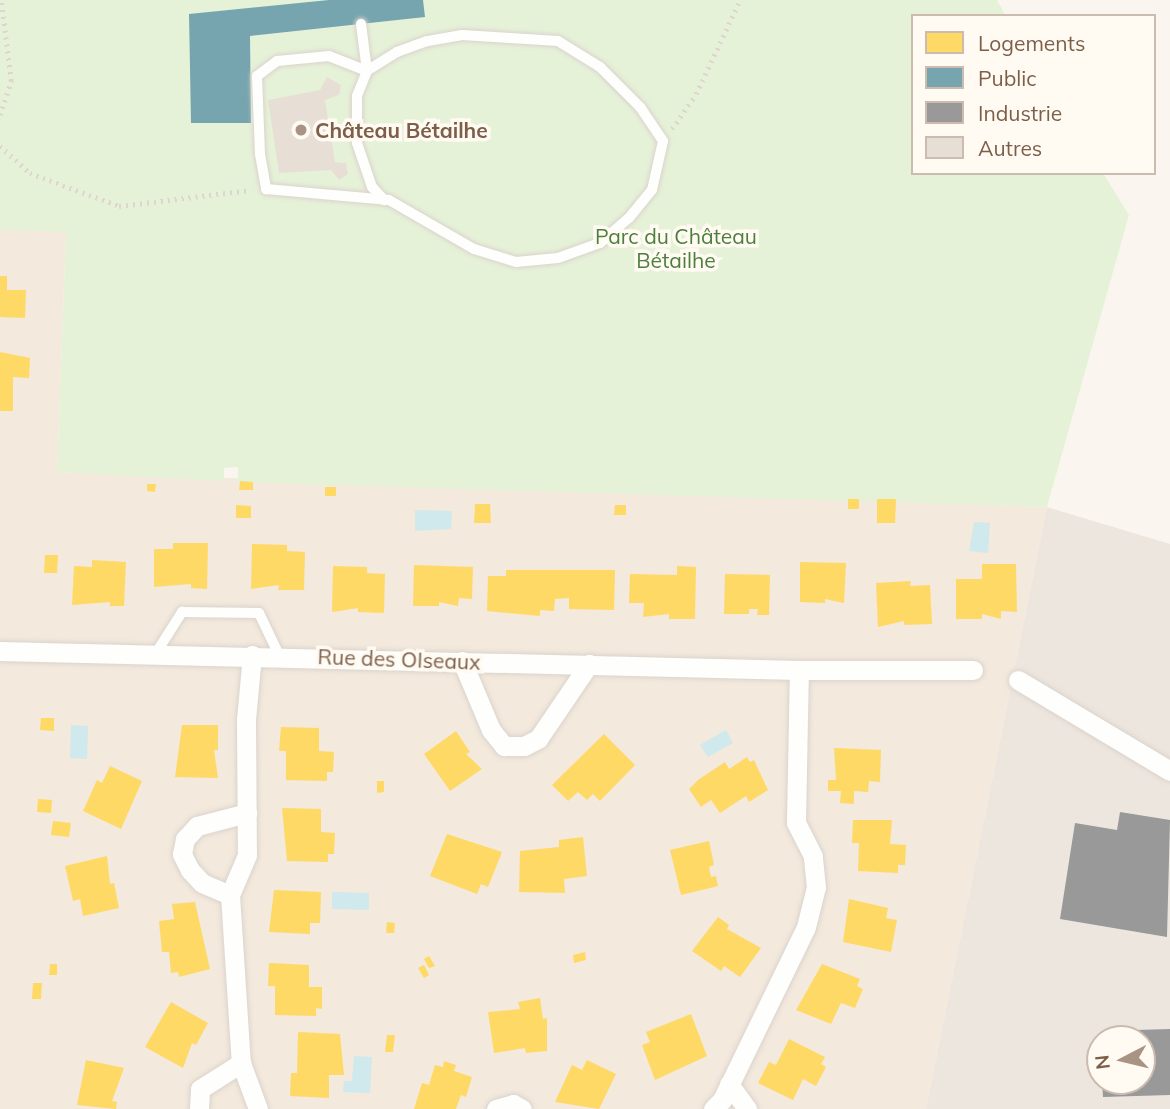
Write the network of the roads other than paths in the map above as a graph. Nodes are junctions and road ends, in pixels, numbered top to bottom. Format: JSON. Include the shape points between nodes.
{"nodes":[{"id":1,"x":361,"y":24,"type":"dead end"},
{"id":2,"x":368,"y":71,"type":"junction"},
{"id":3,"x":384,"y":200,"type":"junction"},
{"id":4,"x":0,"y":651,"type":"edge"},
{"id":5,"x":156,"y":653,"type":"junction"},
{"id":6,"x":252,"y":654,"type":"junction"},
{"id":7,"x":279,"y":655,"type":"junction"},
{"id":8,"x":462,"y":661,"type":"junction"},
{"id":9,"x":589,"y":664,"type":"junction"},
{"id":10,"x":799,"y":670,"type":"junction"},
{"id":11,"x":973,"y":670,"type":"dead end"},
{"id":12,"x":1018,"y":680,"type":"dead end"},
{"id":13,"x":1170,"y":771,"type":"edge"},
{"id":14,"x":247,"y":813,"type":"junction"},
{"id":15,"x":230,"y":895,"type":"junction"},
{"id":16,"x":241,"y":1063,"type":"junction"},
{"id":17,"x":729,"y":1084,"type":"junction"},
{"id":18,"x":199,"y":1109,"type":"edge"},
{"id":19,"x":258,"y":1109,"type":"edge"},
{"id":20,"x":496,"y":1109,"type":"edge"},
{"id":21,"x":522,"y":1109,"type":"edge"},
{"id":22,"x":713,"y":1109,"type":"edge"},
{"id":23,"x":747,"y":1109,"type":"edge"}],
"edges":[{"from":1,"to":2,"type":"lane"},
{"from":2,"to":3,"type":"lane","via":[[357,96],[357,143],[372,187]]},
{"from":2,"to":3,"type":"lane","via":[[329,55],[277,61],[257,76],[260,154],[266,188]]},
{"from":2,"to":3,"type":"lane","via":[[397,52],[462,35],[558,41],[600,67],[641,108],[663,141],[652,190],[629,218],[600,243],[558,258],[516,262],[474,249]]},
{"from":4,"to":5,"type":"street","name":"Rue des OIseaux"},
{"from":5,"to":6,"type":"street","name":"Rue des OIseaux"},
{"from":5,"to":7,"type":"lane","via":[[182,612],[259,613]]},
{"from":6,"to":7,"type":"street","name":"Rue des OIseaux"},
{"from":6,"to":14,"type":"street","via":[[246,720]]},
{"from":7,"to":8,"type":"street","name":"Rue des OIseaux"},
{"from":8,"to":9,"type":"street","name":"Rue des OIseaux"},
{"from":8,"to":9,"type":"street","via":[[491,730],[504,746],[524,746],[538,739]]},
{"from":9,"to":10,"type":"street","name":"Rue des OIseaux"},
{"from":10,"to":11,"type":"street","name":"Rue des OIseaux"},
{"from":10,"to":17,"type":"street","via":[[796,821],[813,856],[817,887],[806,927]]},
{"from":12,"to":13,"type":"street"},
{"from":14,"to":15,"type":"street","via":[[247,855]]},
{"from":14,"to":15,"type":"street","via":[[197,826],[185,839],[182,854],[190,870],[202,883]]},
{"from":15,"to":16,"type":"street"},
{"from":16,"to":18,"type":"street","via":[[200,1089]]},
{"from":16,"to":19,"type":"street"},
{"from":17,"to":22,"type":"street"},
{"from":17,"to":23,"type":"street"},
{"from":20,"to":21,"type":"street","via":[[513,1104]]}]}
